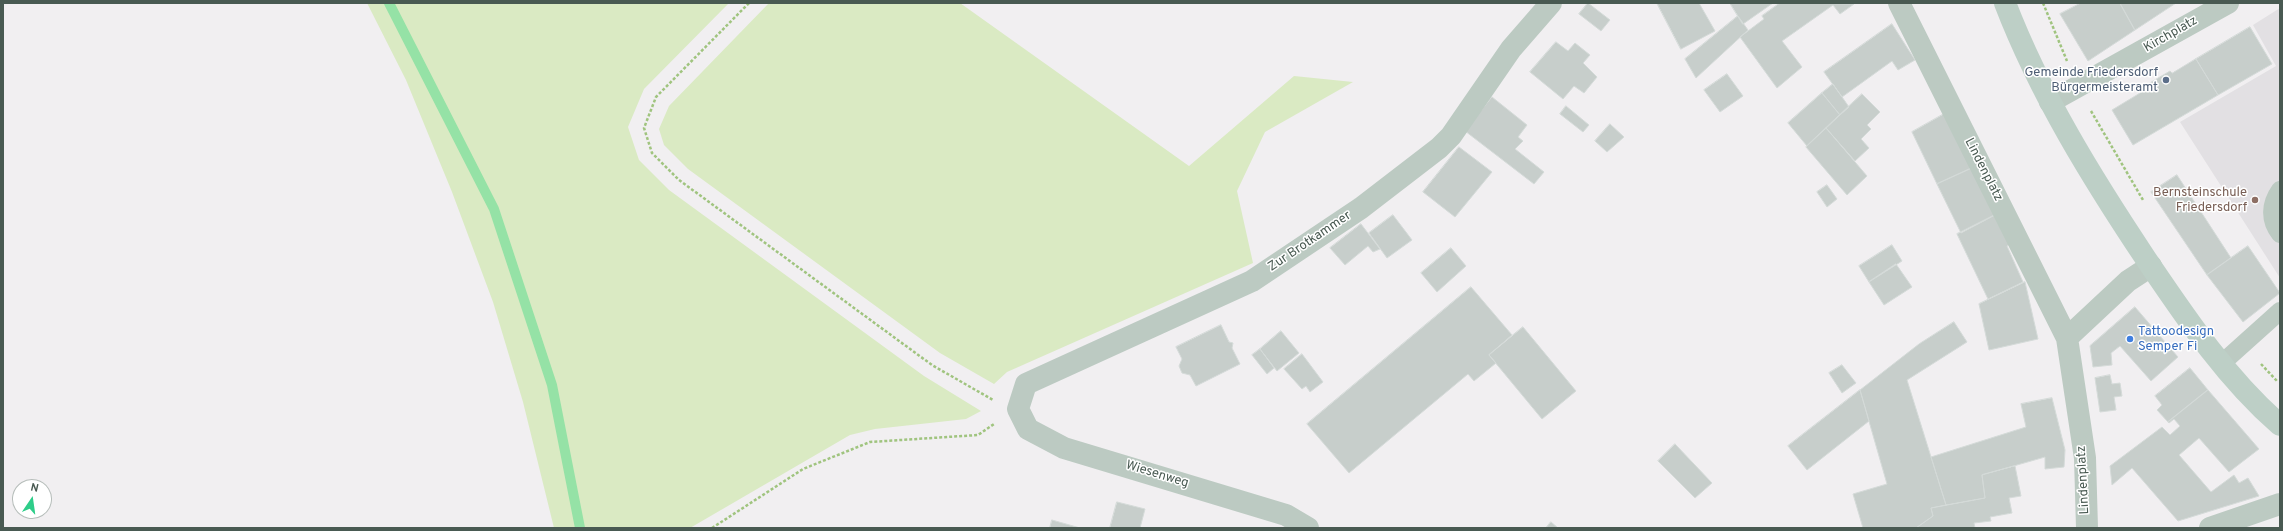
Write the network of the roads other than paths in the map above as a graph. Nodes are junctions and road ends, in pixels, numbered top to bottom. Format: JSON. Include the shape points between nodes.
{"nodes":[{"id":1,"x":1551,"y":3,"type":"edge"},
{"id":2,"x":1899,"y":3,"type":"edge"},
{"id":3,"x":2005,"y":3,"type":"edge"},
{"id":4,"x":2228,"y":3,"type":"edge"},
{"id":5,"x":2050,"y":102,"type":"junction"},
{"id":6,"x":2280,"y":190,"type":"edge"},
{"id":7,"x":2280,"y":234,"type":"edge"},
{"id":8,"x":2151,"y":266,"type":"junction"},
{"id":9,"x":2280,"y":311,"type":"edge"},
{"id":10,"x":2067,"y":338,"type":"junction"},
{"id":11,"x":2221,"y":364,"type":"junction"},
{"id":12,"x":1018,"y":408,"type":"joint"},
{"id":13,"x":2280,"y":425,"type":"edge"},
{"id":14,"x":2280,"y":504,"type":"edge"},
{"id":15,"x":1308,"y":528,"type":"edge"},
{"id":16,"x":2087,"y":528,"type":"edge"},
{"id":17,"x":2210,"y":528,"type":"edge"}],
"edges":[{"from":1,"to":12,"type":"street","name":"Zur Brotkammer","via":[[1511,49],[1451,136],[1361,208],[1252,281],[1026,384]]},
{"from":2,"to":10,"type":"street","name":"Lindenplatz"},
{"from":3,"to":5,"type":"main road"},
{"from":4,"to":5,"type":"street","name":"Kirchplatz"},
{"from":5,"to":8,"type":"main road","via":[[2084,162]]},
{"from":6,"to":7,"type":"lane","via":[[2272,209],[2276,229]]},
{"from":8,"to":10,"type":"street","via":[[2128,281]]},
{"from":8,"to":11,"type":"main road"},
{"from":9,"to":11,"type":"lane"},
{"from":10,"to":16,"type":"street","name":"Lindenplatz","via":[[2085,458]]},
{"from":11,"to":13,"type":"main road","via":[[2247,394]]},
{"from":12,"to":15,"type":"street","name":"Wiesenweg","via":[[1028,429],[1064,448],[1286,515]]},
{"from":14,"to":17,"type":"street"}]}
